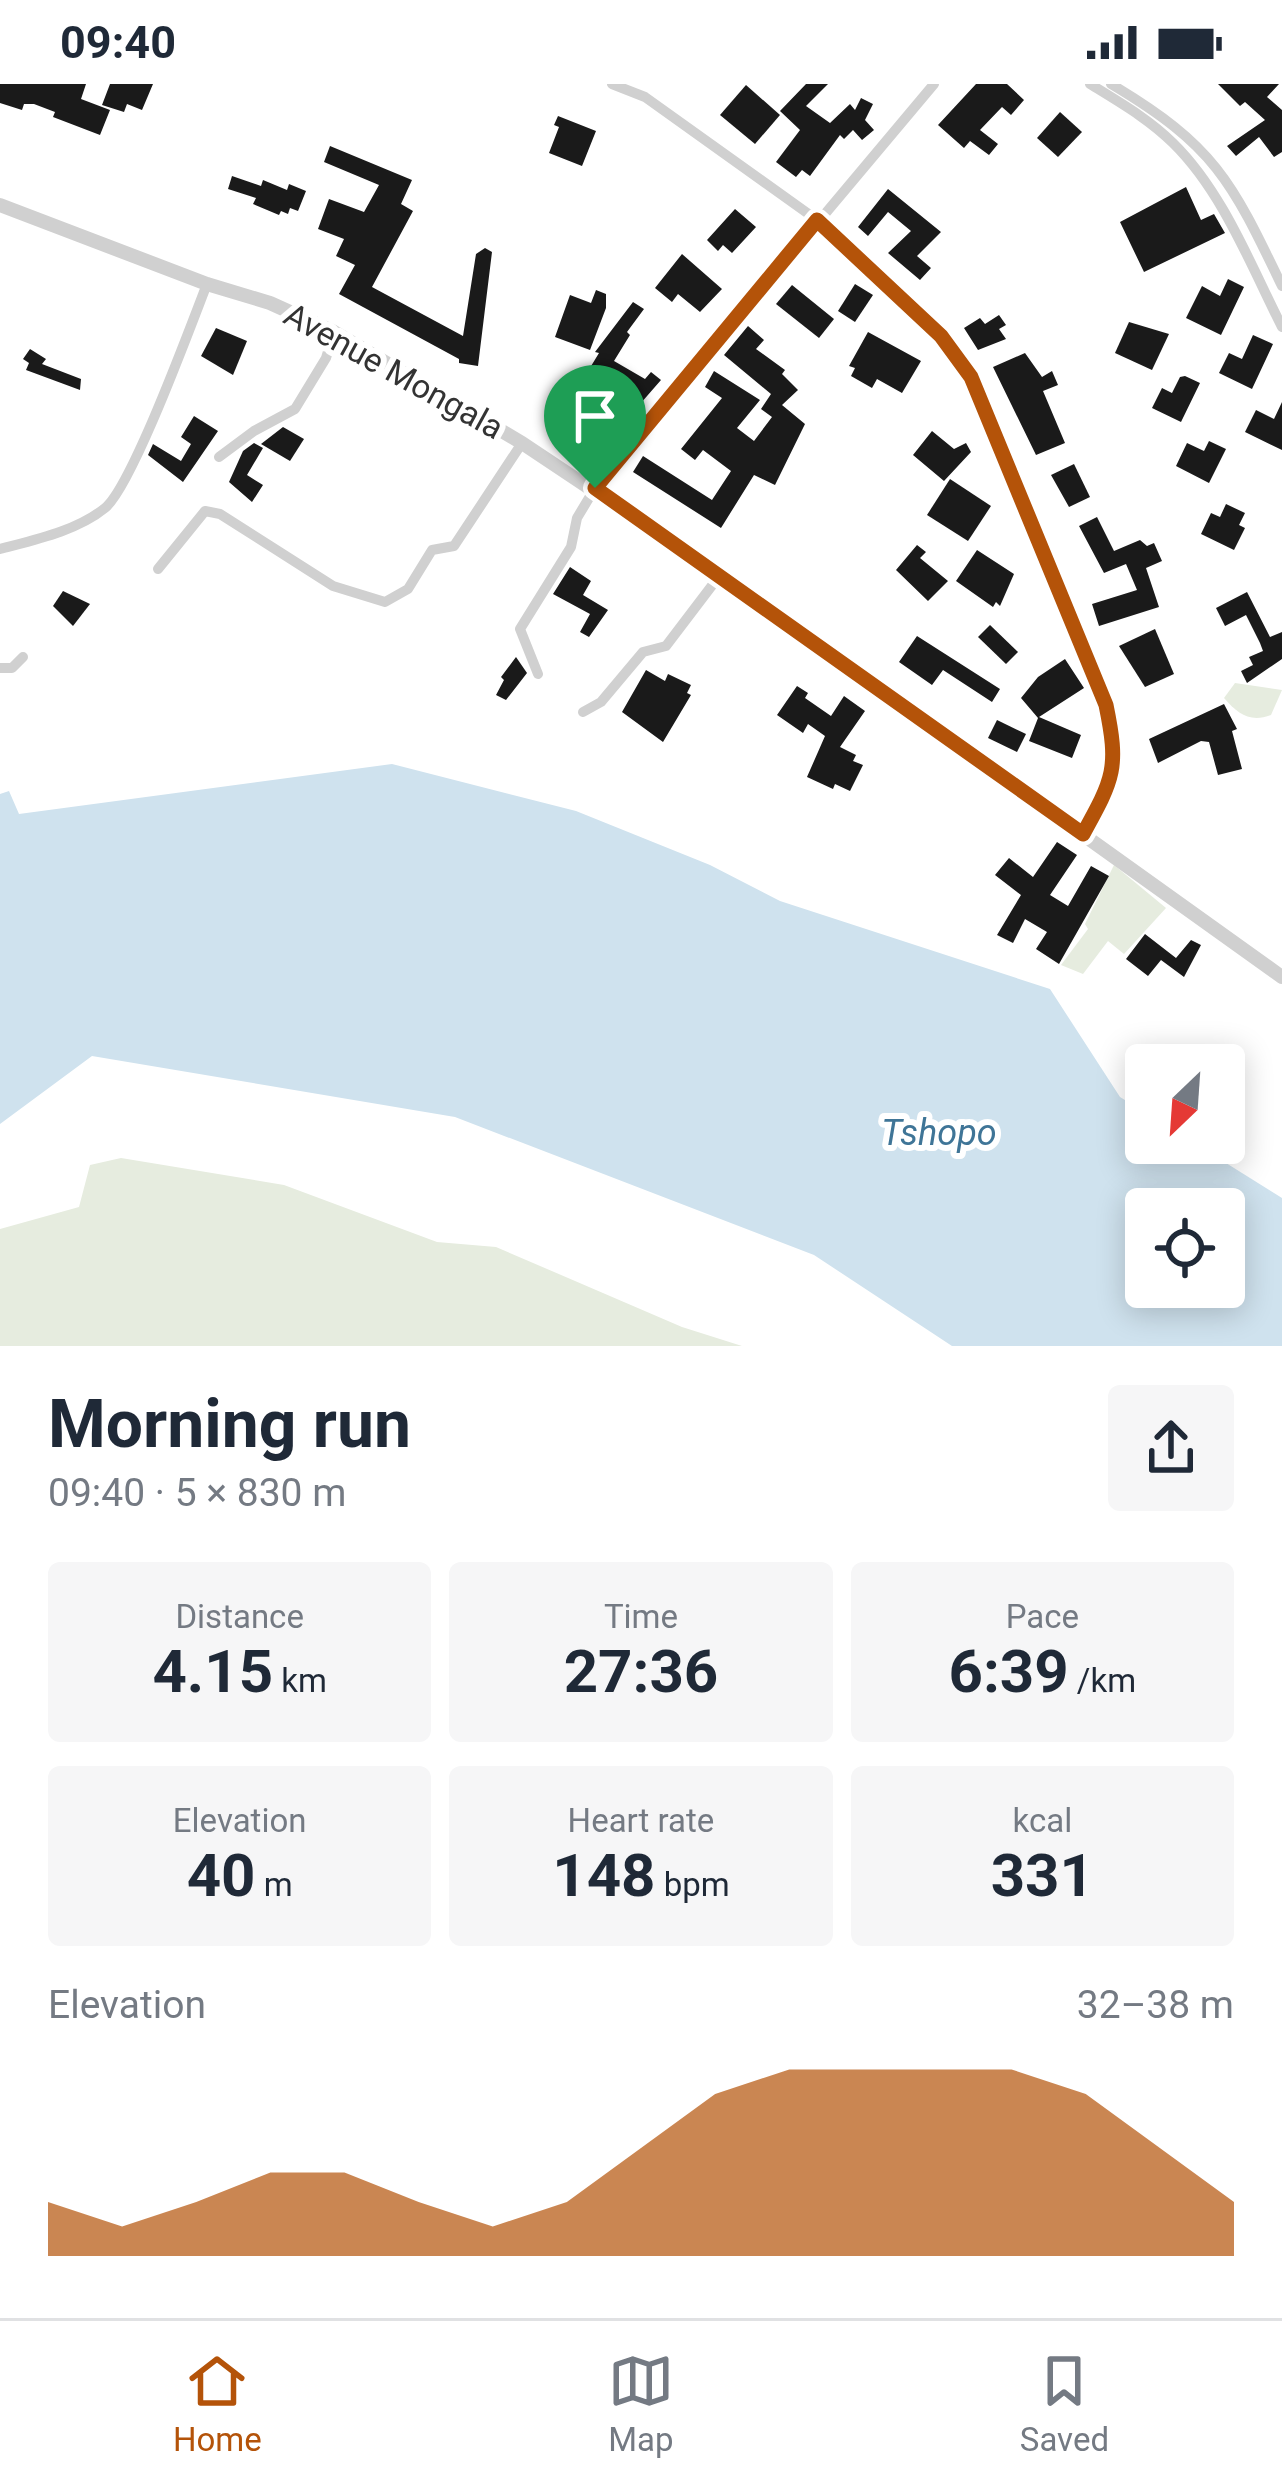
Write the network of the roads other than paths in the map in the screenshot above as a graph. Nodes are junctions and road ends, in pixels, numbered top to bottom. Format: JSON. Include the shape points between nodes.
{"nodes":[{"id":1,"x":612,"y":84,"type":"edge"},
{"id":2,"x":934,"y":84,"type":"edge"},
{"id":3,"x":1090,"y":84,"type":"edge"},
{"id":4,"x":1111,"y":84,"type":"edge"},
{"id":5,"x":642,"y":90,"type":"edge"},
{"id":6,"x":1149,"y":114,"type":"junction"},
{"id":7,"x":1243,"y":204,"type":"junction"},
{"id":8,"x":0,"y":205,"type":"edge"},
{"id":9,"x":1224,"y":214,"type":"junction"},
{"id":10,"x":817,"y":220,"type":"junction"},
{"id":11,"x":207,"y":284,"type":"junction"},
{"id":12,"x":1282,"y":286,"type":"edge"},
{"id":13,"x":1282,"y":327,"type":"edge"},
{"id":14,"x":334,"y":332,"type":"junction"},
{"id":15,"x":522,"y":442,"type":"junction"},
{"id":16,"x":219,"y":457,"type":"dead end"},
{"id":17,"x":595,"y":488,"type":"junction"},
{"id":18,"x":0,"y":549,"type":"edge"},
{"id":19,"x":158,"y":569,"type":"dead end"},
{"id":20,"x":720,"y":575,"type":"junction"},
{"id":21,"x":23,"y":657,"type":"dead end"},
{"id":22,"x":0,"y":668,"type":"edge"},
{"id":23,"x":538,"y":674,"type":"dead end"},
{"id":24,"x":583,"y":712,"type":"dead end"},
{"id":25,"x":1083,"y":834,"type":"junction"},
{"id":26,"x":1282,"y":977,"type":"edge"}],
"edges":[{"from":1,"to":5,"type":"street"},
{"from":2,"to":10,"type":"street"},
{"from":3,"to":6,"type":"street"},
{"from":4,"to":6,"type":"street"},
{"from":5,"to":10,"type":"street"},
{"from":6,"to":7,"type":"street","via":[[1190,136]]},
{"from":6,"to":9,"type":"street"},
{"from":7,"to":9,"type":"street"},
{"from":7,"to":12,"type":"street"},
{"from":8,"to":11,"type":"street","name":"Avenue Mongala"},
{"from":9,"to":13,"type":"street"},
{"from":10,"to":17,"type":"street"},
{"from":10,"to":25,"type":"street","via":[[941,336],[971,377],[1106,705],[1116,753]]},
{"from":11,"to":14,"type":"street","name":"Avenue Mongala"},
{"from":11,"to":18,"type":"street","via":[[112,501],[55,532]]},
{"from":14,"to":15,"type":"street","name":"Avenue Mongala"},
{"from":14,"to":16,"type":"street","via":[[296,409]]},
{"from":15,"to":17,"type":"street","name":"Avenue Mongala"},
{"from":15,"to":19,"type":"street","via":[[454,546],[432,550],[408,589],[385,602],[333,586],[206,511]]},
{"from":17,"to":20,"type":"street","name":"Avenue Mongala"},
{"from":17,"to":23,"type":"street","via":[[572,547],[520,629]]},
{"from":20,"to":24,"type":"street","via":[[666,646],[643,652]]},
{"from":20,"to":25,"type":"street","name":"Avenue Mongala"},
{"from":21,"to":22,"type":"street"},
{"from":25,"to":26,"type":"street","name":"Avenue Mongala"}]}
